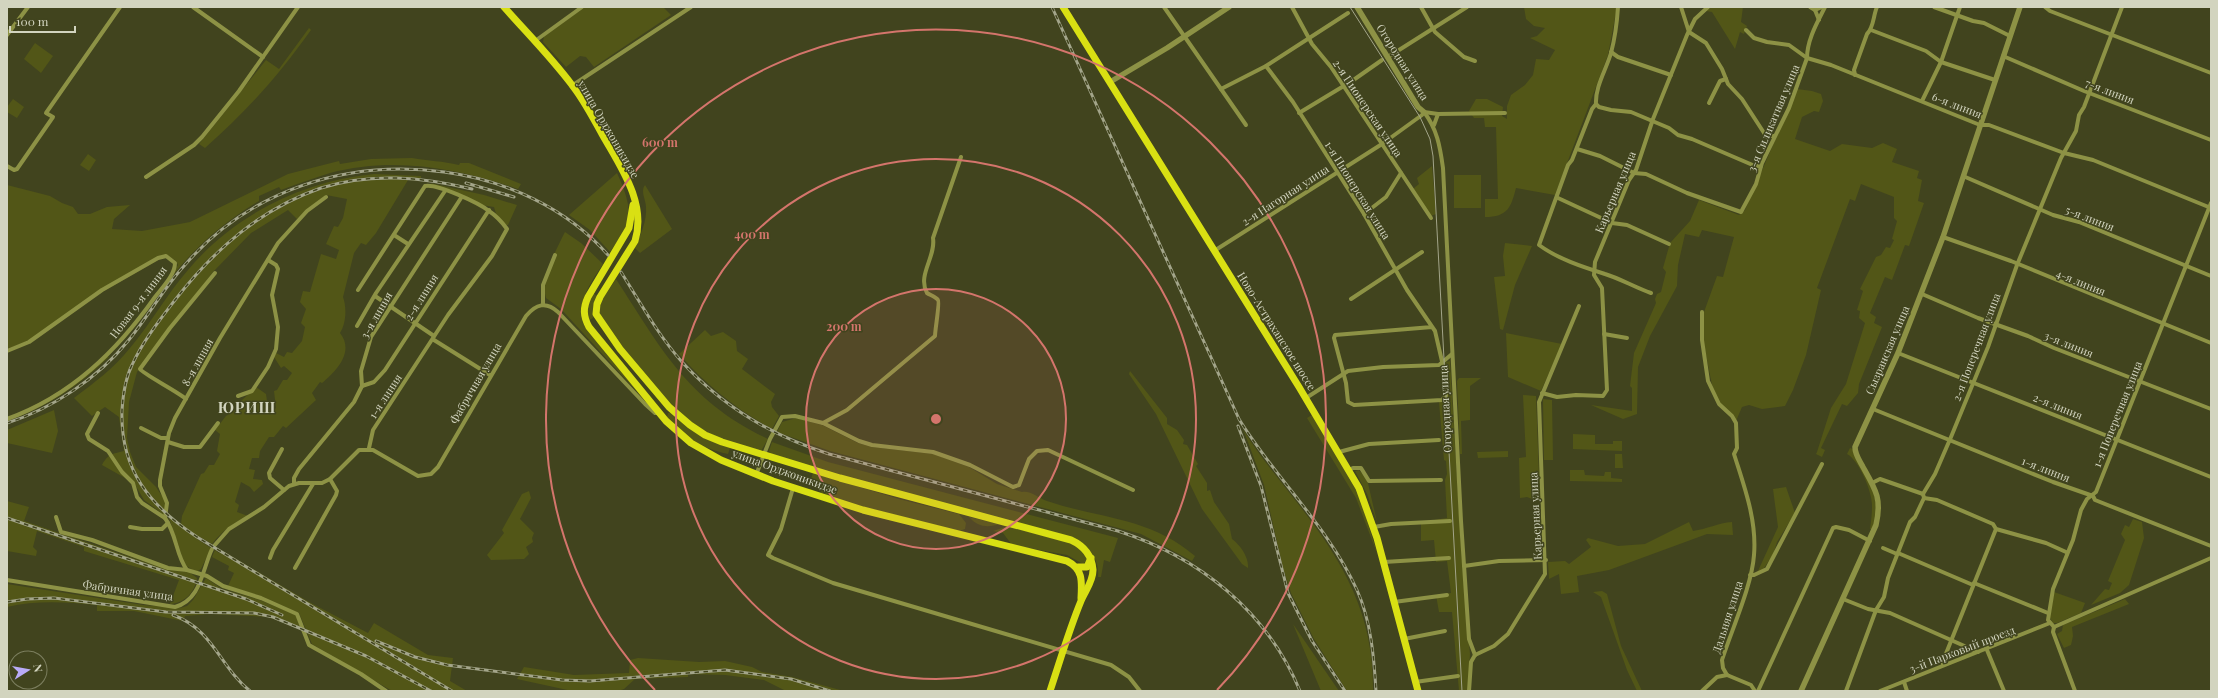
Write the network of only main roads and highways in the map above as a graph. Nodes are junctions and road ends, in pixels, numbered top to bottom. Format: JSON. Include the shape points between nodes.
{"nodes":[{"id":1,"x":504,"y":7,"type":"edge"},
{"id":2,"x":1064,"y":7,"type":"edge"},
{"id":3,"x":631,"y":190,"type":"junction"},
{"id":4,"x":669,"y":407,"type":"junction"},
{"id":5,"x":660,"y":413,"type":"junction"},
{"id":6,"x":1091,"y":558,"type":"junction"},
{"id":7,"x":1078,"y":567,"type":"junction"},
{"id":8,"x":1081,"y":600,"type":"junction"},
{"id":9,"x":1050,"y":691,"type":"edge"},
{"id":10,"x":1418,"y":691,"type":"edge"}],
"edges":[{"from":1,"to":3,"type":"main road","name":"улица Орджоникидзе","via":[[573,86],[619,163]]},
{"from":2,"to":10,"type":"main road","name":"Ново-Астраханское шоссе","via":[[1306,398],[1364,497]]},
{"from":3,"to":4,"type":"main road","name":"улица Орджоникидзе","via":[[638,216],[635,242],[600,298],[596,314],[620,349]]},
{"from":3,"to":5,"type":"main road","name":"улица Орджоникидзе","via":[[633,211],[629,228],[588,297],[583,312],[589,327]]},
{"from":4,"to":5,"type":"main road"},
{"from":4,"to":6,"type":"main road","name":"улица Орджоникидзе","via":[[705,435],[905,497],[1071,540],[1082,546]]},
{"from":5,"to":7,"type":"main road","name":"улица Орджоникидзе","via":[[681,435],[700,449],[756,475],[862,510],[1067,561]]},
{"from":6,"to":7,"type":"main road","via":[[1087,567]]},
{"from":6,"to":8,"type":"main road","via":[[1092,580]]},
{"from":7,"to":8,"type":"main road"},
{"from":8,"to":9,"type":"main road"}]}
